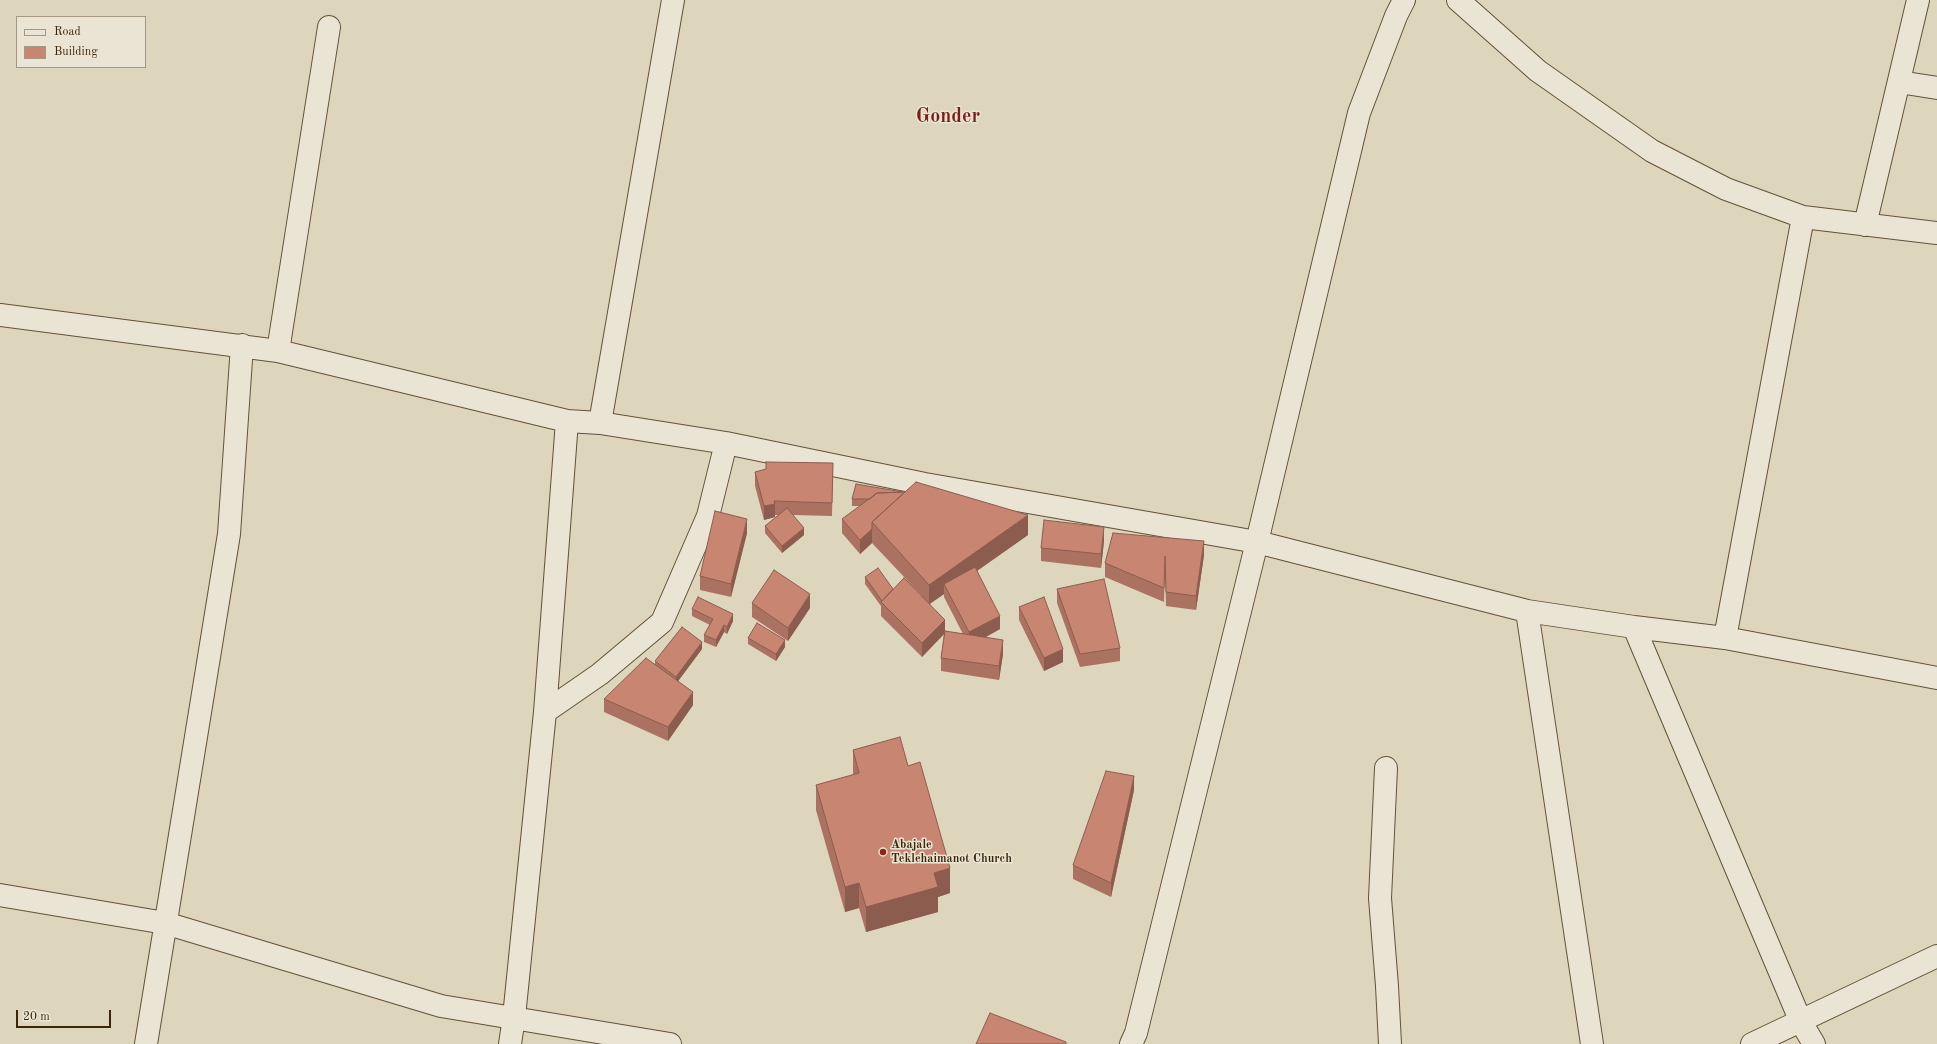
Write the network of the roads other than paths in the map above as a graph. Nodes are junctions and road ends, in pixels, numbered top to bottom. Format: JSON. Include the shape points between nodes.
{"nodes":[{"id":1,"x":673,"y":0,"type":"edge"},
{"id":2,"x":1404,"y":0,"type":"edge"},
{"id":3,"x":1458,"y":0,"type":"edge"},
{"id":4,"x":1918,"y":0,"type":"edge"},
{"id":5,"x":329,"y":27,"type":"dead end"},
{"id":6,"x":1899,"y":82,"type":"junction"},
{"id":7,"x":1937,"y":88,"type":"edge"},
{"id":8,"x":1803,"y":217,"type":"junction"},
{"id":9,"x":1865,"y":225,"type":"junction"},
{"id":10,"x":1937,"y":233,"type":"edge"},
{"id":11,"x":0,"y":315,"type":"edge"},
{"id":12,"x":242,"y":345,"type":"junction"},
{"id":13,"x":278,"y":351,"type":"junction"},
{"id":14,"x":567,"y":421,"type":"junction"},
{"id":15,"x":600,"y":423,"type":"junction"},
{"id":16,"x":726,"y":443,"type":"junction"},
{"id":17,"x":1257,"y":542,"type":"junction"},
{"id":18,"x":1527,"y":611,"type":"junction"},
{"id":19,"x":1634,"y":627,"type":"junction"},
{"id":20,"x":1724,"y":638,"type":"junction"},
{"id":21,"x":1937,"y":678,"type":"edge"},
{"id":22,"x":545,"y":712,"type":"junction"},
{"id":23,"x":1386,"y":768,"type":"dead end"},
{"id":24,"x":0,"y":895,"type":"edge"},
{"id":25,"x":165,"y":923,"type":"junction"},
{"id":26,"x":1937,"y":956,"type":"edge"},
{"id":27,"x":514,"y":1017,"type":"junction"},
{"id":28,"x":1801,"y":1022,"type":"junction"},
{"id":29,"x":146,"y":1044,"type":"edge"},
{"id":30,"x":510,"y":1044,"type":"edge"},
{"id":31,"x":670,"y":1044,"type":"edge"},
{"id":32,"x":1131,"y":1044,"type":"edge"},
{"id":33,"x":1390,"y":1044,"type":"edge"},
{"id":34,"x":1592,"y":1044,"type":"edge"},
{"id":35,"x":1752,"y":1044,"type":"edge"},
{"id":36,"x":1814,"y":1044,"type":"edge"}],
"edges":[{"from":1,"to":15,"type":"street"},
{"from":2,"to":17,"type":"street","via":[[1359,113]]},
{"from":3,"to":8,"type":"street","via":[[1538,71],[1652,151],[1726,189]]},
{"from":4,"to":6,"type":"street"},
{"from":5,"to":13,"type":"street"},
{"from":6,"to":7,"type":"street"},
{"from":6,"to":9,"type":"street"},
{"from":8,"to":9,"type":"street"},
{"from":8,"to":20,"type":"street"},
{"from":9,"to":10,"type":"street"},
{"from":11,"to":12,"type":"street"},
{"from":12,"to":13,"type":"street"},
{"from":12,"to":25,"type":"street","via":[[230,534]]},
{"from":13,"to":14,"type":"street"},
{"from":14,"to":15,"type":"street"},
{"from":14,"to":22,"type":"street"},
{"from":15,"to":16,"type":"street"},
{"from":16,"to":17,"type":"street","via":[[925,484]]},
{"from":16,"to":22,"type":"street","via":[[708,516],[662,622],[600,674]]},
{"from":17,"to":18,"type":"street"},
{"from":17,"to":32,"type":"street","via":[[1136,1033]]},
{"from":18,"to":19,"type":"street"},
{"from":18,"to":34,"type":"street"},
{"from":19,"to":20,"type":"street"},
{"from":19,"to":28,"type":"street"},
{"from":20,"to":21,"type":"street"},
{"from":22,"to":27,"type":"street"},
{"from":23,"to":33,"type":"street","via":[[1380,898]]},
{"from":24,"to":25,"type":"street"},
{"from":25,"to":27,"type":"street","via":[[441,1006]]},
{"from":25,"to":29,"type":"street"},
{"from":26,"to":28,"type":"street"},
{"from":27,"to":30,"type":"street"},
{"from":27,"to":31,"type":"street"},
{"from":28,"to":35,"type":"street"},
{"from":28,"to":36,"type":"street"}]}
